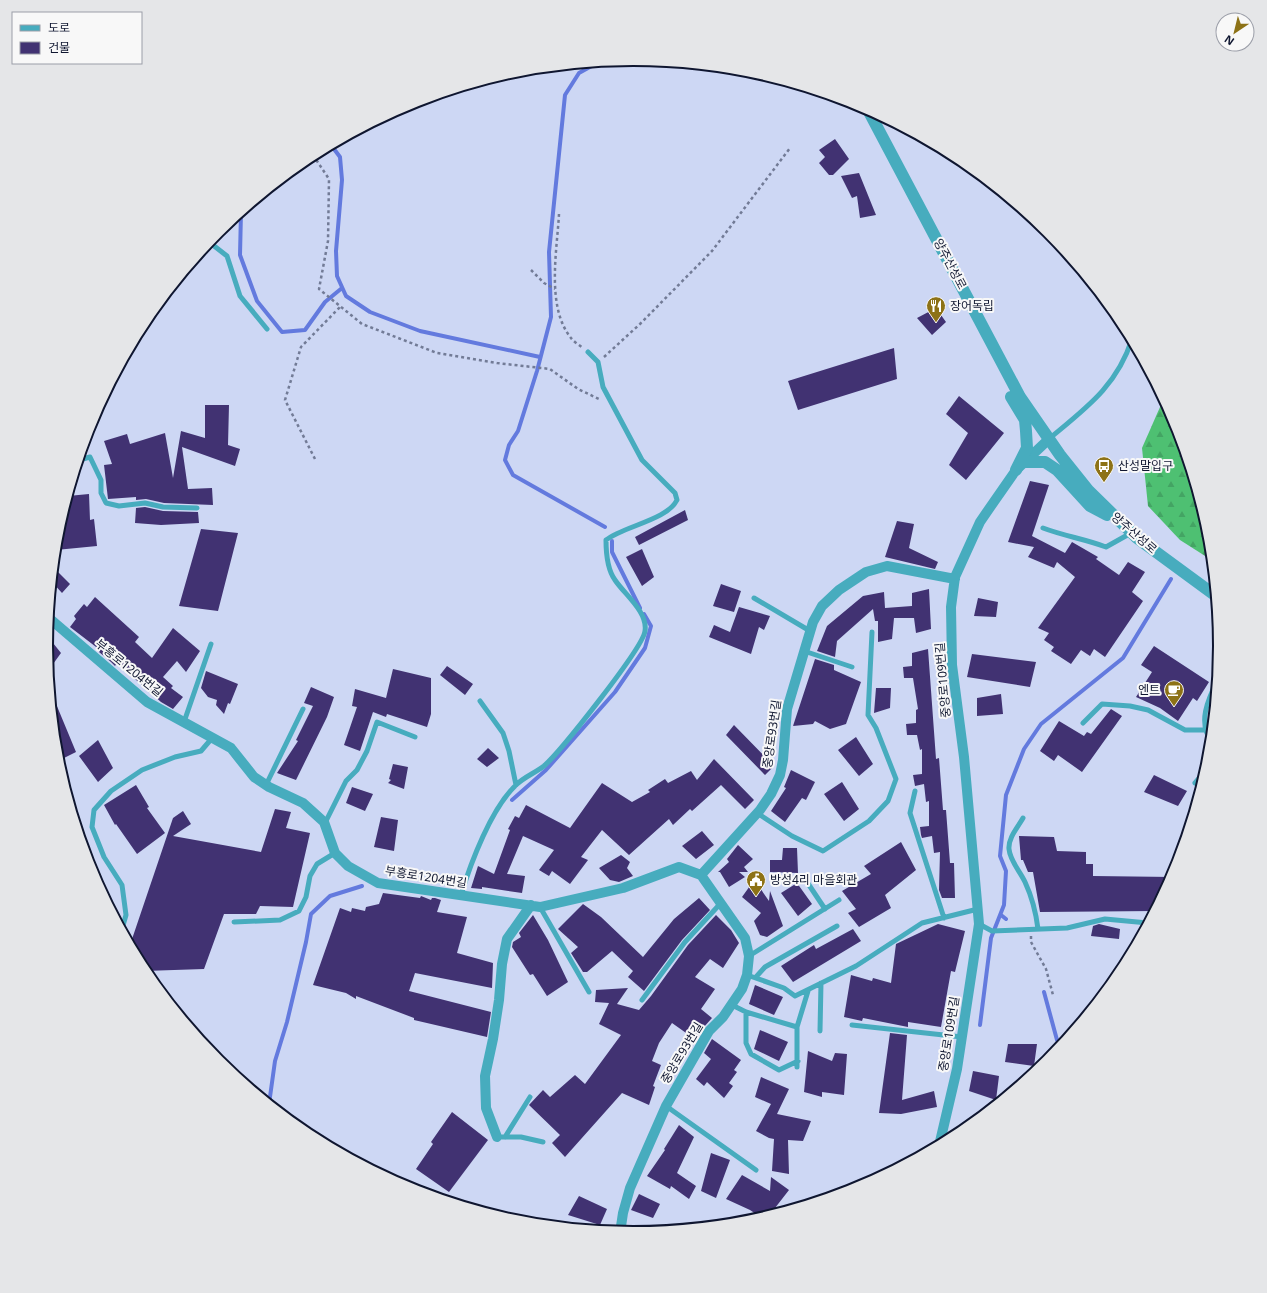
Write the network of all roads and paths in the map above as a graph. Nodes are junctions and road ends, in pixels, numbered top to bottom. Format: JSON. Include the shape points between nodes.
{"nodes":[{"id":1,"x":871,"y":117,"type":"edge"},
{"id":2,"x":790,"y":148,"type":"dead end"},
{"id":3,"x":317,"y":160,"type":"edge"},
{"id":4,"x":559,"y":214,"type":"dead end"},
{"id":5,"x":214,"y":246,"type":"edge"},
{"id":6,"x":531,"y":270,"type":"dead end"},
{"id":7,"x":555,"y":289,"type":"junction"},
{"id":8,"x":340,"y":307,"type":"junction"},
{"id":9,"x":267,"y":329,"type":"dead end"},
{"id":10,"x":1129,"y":346,"type":"edge"},
{"id":11,"x":588,"y":352,"type":"joint"},
{"id":12,"x":999,"y":359,"type":"junction"},
{"id":13,"x":598,"y":362,"type":"junction"},
{"id":14,"x":612,"y":405,"type":"junction"},
{"id":15,"x":1049,"y":439,"type":"junction"},
{"id":16,"x":85,"y":458,"type":"edge"},
{"id":17,"x":315,"y":459,"type":"dead end"},
{"id":18,"x":1020,"y":466,"type":"junction"},
{"id":19,"x":197,"y":508,"type":"dead end"},
{"id":20,"x":1120,"y":522,"type":"junction"},
{"id":21,"x":1043,"y":528,"type":"dead end"},
{"id":22,"x":1131,"y":533,"type":"junction"},
{"id":23,"x":955,"y":579,"type":"junction"},
{"id":24,"x":1211,"y":592,"type":"edge"},
{"id":25,"x":754,"y":598,"type":"dead end"},
{"id":26,"x":54,"y":622,"type":"edge"},
{"id":27,"x":810,"y":631,"type":"junction"},
{"id":28,"x":872,"y":632,"type":"dead end"},
{"id":29,"x":211,"y":644,"type":"dead end"},
{"id":30,"x":803,"y":651,"type":"junction"},
{"id":31,"x":852,"y":666,"type":"dead end"},
{"id":32,"x":1212,"y":690,"type":"edge"},
{"id":33,"x":480,"y":701,"type":"dead end"},
{"id":34,"x":303,"y":709,"type":"dead end"},
{"id":35,"x":184,"y":722,"type":"junction"},
{"id":36,"x":1083,"y":723,"type":"dead end"},
{"id":37,"x":1205,"y":730,"type":"junction"},
{"id":38,"x":1207,"y":734,"type":"edge"},
{"id":39,"x":213,"y":737,"type":"junction"},
{"id":40,"x":415,"y":737,"type":"dead end"},
{"id":41,"x":1198,"y":779,"type":"edge"},
{"id":42,"x":1195,"y":783,"type":"dead end"},
{"id":43,"x":266,"y":785,"type":"junction"},
{"id":44,"x":516,"y":785,"type":"junction"},
{"id":45,"x":915,"y":791,"type":"dead end"},
{"id":46,"x":757,"y":813,"type":"junction"},
{"id":47,"x":1023,"y":818,"type":"dead end"},
{"id":48,"x":324,"y":824,"type":"junction"},
{"id":49,"x":335,"y":853,"type":"junction"},
{"id":50,"x":701,"y":875,"type":"junction"},
{"id":51,"x":805,"y":879,"type":"dead end"},
{"id":52,"x":460,"y":895,"type":"junction"},
{"id":53,"x":839,"y":900,"type":"dead end"},
{"id":54,"x":720,"y":904,"type":"junction"},
{"id":55,"x":536,"y":906,"type":"junction"},
{"id":56,"x":825,"y":909,"type":"junction"},
{"id":57,"x":978,"y":909,"type":"junction"},
{"id":58,"x":944,"y":918,"type":"junction"},
{"id":59,"x":234,"y":922,"type":"dead end"},
{"id":60,"x":124,"y":923,"type":"edge"},
{"id":61,"x":1144,"y":923,"type":"edge"},
{"id":62,"x":979,"y":924,"type":"junction"},
{"id":63,"x":837,"y":926,"type":"dead end"},
{"id":64,"x":1038,"y":929,"type":"junction"},
{"id":65,"x":1031,"y":930,"type":"junction"},
{"id":66,"x":749,"y":956,"type":"junction"},
{"id":67,"x":752,"y":976,"type":"junction"},
{"id":68,"x":821,"y":983,"type":"junction"},
{"id":69,"x":808,"y":991,"type":"junction"},
{"id":70,"x":589,"y":992,"type":"dead end"},
{"id":71,"x":1053,"y":995,"type":"dead end"},
{"id":72,"x":642,"y":1000,"type":"dead end"},
{"id":73,"x":732,"y":1005,"type":"junction"},
{"id":74,"x":746,"y":1012,"type":"junction"},
{"id":75,"x":852,"y":1025,"type":"dead end"},
{"id":76,"x":798,"y":1027,"type":"junction"},
{"id":77,"x":820,"y":1032,"type":"dead end"},
{"id":78,"x":962,"y":1037,"type":"junction"},
{"id":79,"x":530,"y":1097,"type":"dead end"},
{"id":80,"x":666,"y":1106,"type":"junction"},
{"id":81,"x":501,"y":1137,"type":"junction"},
{"id":82,"x":941,"y":1139,"type":"edge"},
{"id":83,"x":543,"y":1142,"type":"dead end"},
{"id":84,"x":756,"y":1170,"type":"dead end"},
{"id":85,"x":621,"y":1227,"type":"edge"}],
"edges":[{"from":1,"to":12,"type":"street","name":"양주산성로","via":[[959,279]]},
{"from":2,"to":13,"type":"path","via":[[712,251],[640,324]]},
{"from":3,"to":8,"type":"path","via":[[329,179],[328,240],[319,289]]},
{"from":4,"to":7,"type":"path"},
{"from":5,"to":9,"type":"lane","via":[[226,256],[240,296]]},
{"from":6,"to":7,"type":"path","via":[[544,283]]},
{"from":7,"to":11,"type":"path","via":[[560,319],[571,338]]},
{"from":8,"to":14,"type":"path","via":[[362,324],[437,353],[550,369],[578,389]]},
{"from":8,"to":17,"type":"path","via":[[301,347],[285,400]]},
{"from":10,"to":15,"type":"lane","via":[[1121,367],[1111,382],[1086,409]]},
{"from":11,"to":13,"type":"lane"},
{"from":12,"to":15,"type":"street","name":"양주산성로","via":[[1020,398]]},
{"from":12,"to":18,"type":"street","via":[[999,367],[1009,393],[1025,420],[1027,448]]},
{"from":13,"to":14,"type":"lane","via":[[603,387]]},
{"from":14,"to":44,"type":"lane","via":[[642,460],[675,493],[677,500],[674,506],[660,515],[615,533],[606,540],[608,562],[614,579],[644,617],[645,631],[635,651],[584,719],[544,766]]},
{"from":15,"to":18,"type":"street","name":"중앙로109번길"},
{"from":15,"to":20,"type":"street","name":"양주산성로","via":[[1088,490]]},
{"from":16,"to":19,"type":"lane","via":[[90,457],[101,480],[101,493],[106,503],[119,506],[145,503],[163,507]]},
{"from":18,"to":20,"type":"street","via":[[1045,462],[1058,470],[1090,506]]},
{"from":18,"to":23,"type":"street","name":"중앙로109번길","via":[[980,522]]},
{"from":20,"to":22,"type":"street","name":"양주산성로"},
{"from":21,"to":22,"type":"lane","via":[[1106,547]]},
{"from":22,"to":24,"type":"street","name":"양주산성로"},
{"from":23,"to":27,"type":"street","name":"중앙로93번길","via":[[887,566],[866,572],[839,590],[822,606]]},
{"from":23,"to":57,"type":"street","name":"중앙로109번길","via":[[951,607],[952,665],[964,757]]},
{"from":25,"to":27,"type":"lane"},
{"from":26,"to":35,"type":"street","name":"부흥로1204번길","via":[[147,702]]},
{"from":27,"to":30,"type":"street","name":"중앙로93번길"},
{"from":28,"to":46,"type":"lane","via":[[868,715],[876,728],[896,779],[888,801],[868,821],[824,851],[792,836]]},
{"from":29,"to":35,"type":"lane"},
{"from":30,"to":31,"type":"lane"},
{"from":30,"to":46,"type":"street","name":"중앙로93번길","via":[[787,709],[780,775],[771,794]]},
{"from":32,"to":37,"type":"lane","via":[[1204,724]]},
{"from":33,"to":44,"type":"lane","via":[[503,733]]},
{"from":34,"to":43,"type":"lane"},
{"from":35,"to":39,"type":"street","name":"부흥로1204번길"},
{"from":36,"to":37,"type":"lane","via":[[1102,704],[1113,704],[1148,710],[1184,730]]},
{"from":37,"to":38,"type":"lane"},
{"from":39,"to":43,"type":"street","name":"부흥로1204번길","via":[[231,748],[254,777]]},
{"from":39,"to":60,"type":"lane","via":[[201,751],[175,757],[142,770],[111,791],[94,810],[92,827],[104,857],[122,885],[126,915]]},
{"from":40,"to":48,"type":"lane","via":[[377,722],[367,751],[357,770],[346,781]]},
{"from":41,"to":42,"type":"lane"},
{"from":43,"to":48,"type":"street","name":"부흥로1204번길","via":[[303,803]]},
{"from":44,"to":52,"type":"lane","via":[[480,841]]},
{"from":45,"to":58,"type":"lane","via":[[910,813]]},
{"from":46,"to":50,"type":"street","name":"중앙로93번길"},
{"from":47,"to":64,"type":"lane","via":[[1012,836],[1009,848],[1035,908]]},
{"from":48,"to":49,"type":"street","name":"부흥로1204번길"},
{"from":49,"to":52,"type":"street","name":"부흥로1204번길","via":[[348,866],[378,883]]},
{"from":49,"to":59,"type":"lane","via":[[317,864],[310,876],[306,897],[299,911],[280,920]]},
{"from":50,"to":54,"type":"street","name":"중앙로93번길"},
{"from":50,"to":55,"type":"street","name":"부흥로1204번길","via":[[679,867],[623,888]]},
{"from":51,"to":56,"type":"lane"},
{"from":52,"to":55,"type":"street","name":"부흥로1204번길"},
{"from":53,"to":56,"type":"lane"},
{"from":54,"to":66,"type":"street","name":"중앙로93번길","via":[[744,938]]},
{"from":54,"to":72,"type":"lane","via":[[685,942]]},
{"from":55,"to":70,"type":"lane"},
{"from":55,"to":81,"type":"street","via":[[507,938],[494,1039],[485,1076],[486,1108]]},
{"from":56,"to":66,"type":"lane"},
{"from":57,"to":58,"type":"lane"},
{"from":57,"to":62,"type":"street","name":"중앙로109번길"},
{"from":58,"to":68,"type":"lane","via":[[922,923],[856,966]]},
{"from":61,"to":64,"type":"lane","via":[[1105,919],[1067,928]]},
{"from":62,"to":65,"type":"lane","via":[[992,931]]},
{"from":62,"to":78,"type":"street","name":"중앙로109번길"},
{"from":63,"to":67,"type":"lane"},
{"from":64,"to":65,"type":"lane"},
{"from":65,"to":71,"type":"path","via":[[1032,942],[1046,969]]},
{"from":66,"to":67,"type":"street","name":"중앙로93번길"},
{"from":67,"to":69,"type":"lane","via":[[784,988],[795,996]]},
{"from":67,"to":73,"type":"street","name":"중앙로93번길"},
{"from":68,"to":69,"type":"lane"},
{"from":68,"to":77,"type":"lane"},
{"from":69,"to":76,"type":"lane"},
{"from":73,"to":74,"type":"lane"},
{"from":73,"to":80,"type":"street","name":"중앙로93번길","via":[[709,1031]]},
{"from":74,"to":76,"type":"lane"},
{"from":74,"to":76,"type":"lane","via":[[746,1042],[751,1054],[778,1070],[798,1064]]},
{"from":75,"to":78,"type":"lane"},
{"from":78,"to":82,"type":"street","name":"중앙로109번길"},
{"from":79,"to":81,"type":"lane"},
{"from":80,"to":84,"type":"lane"},
{"from":80,"to":85,"type":"street","name":"중앙로93번길","via":[[630,1188]]},
{"from":81,"to":83,"type":"lane","via":[[521,1137]]}]}
